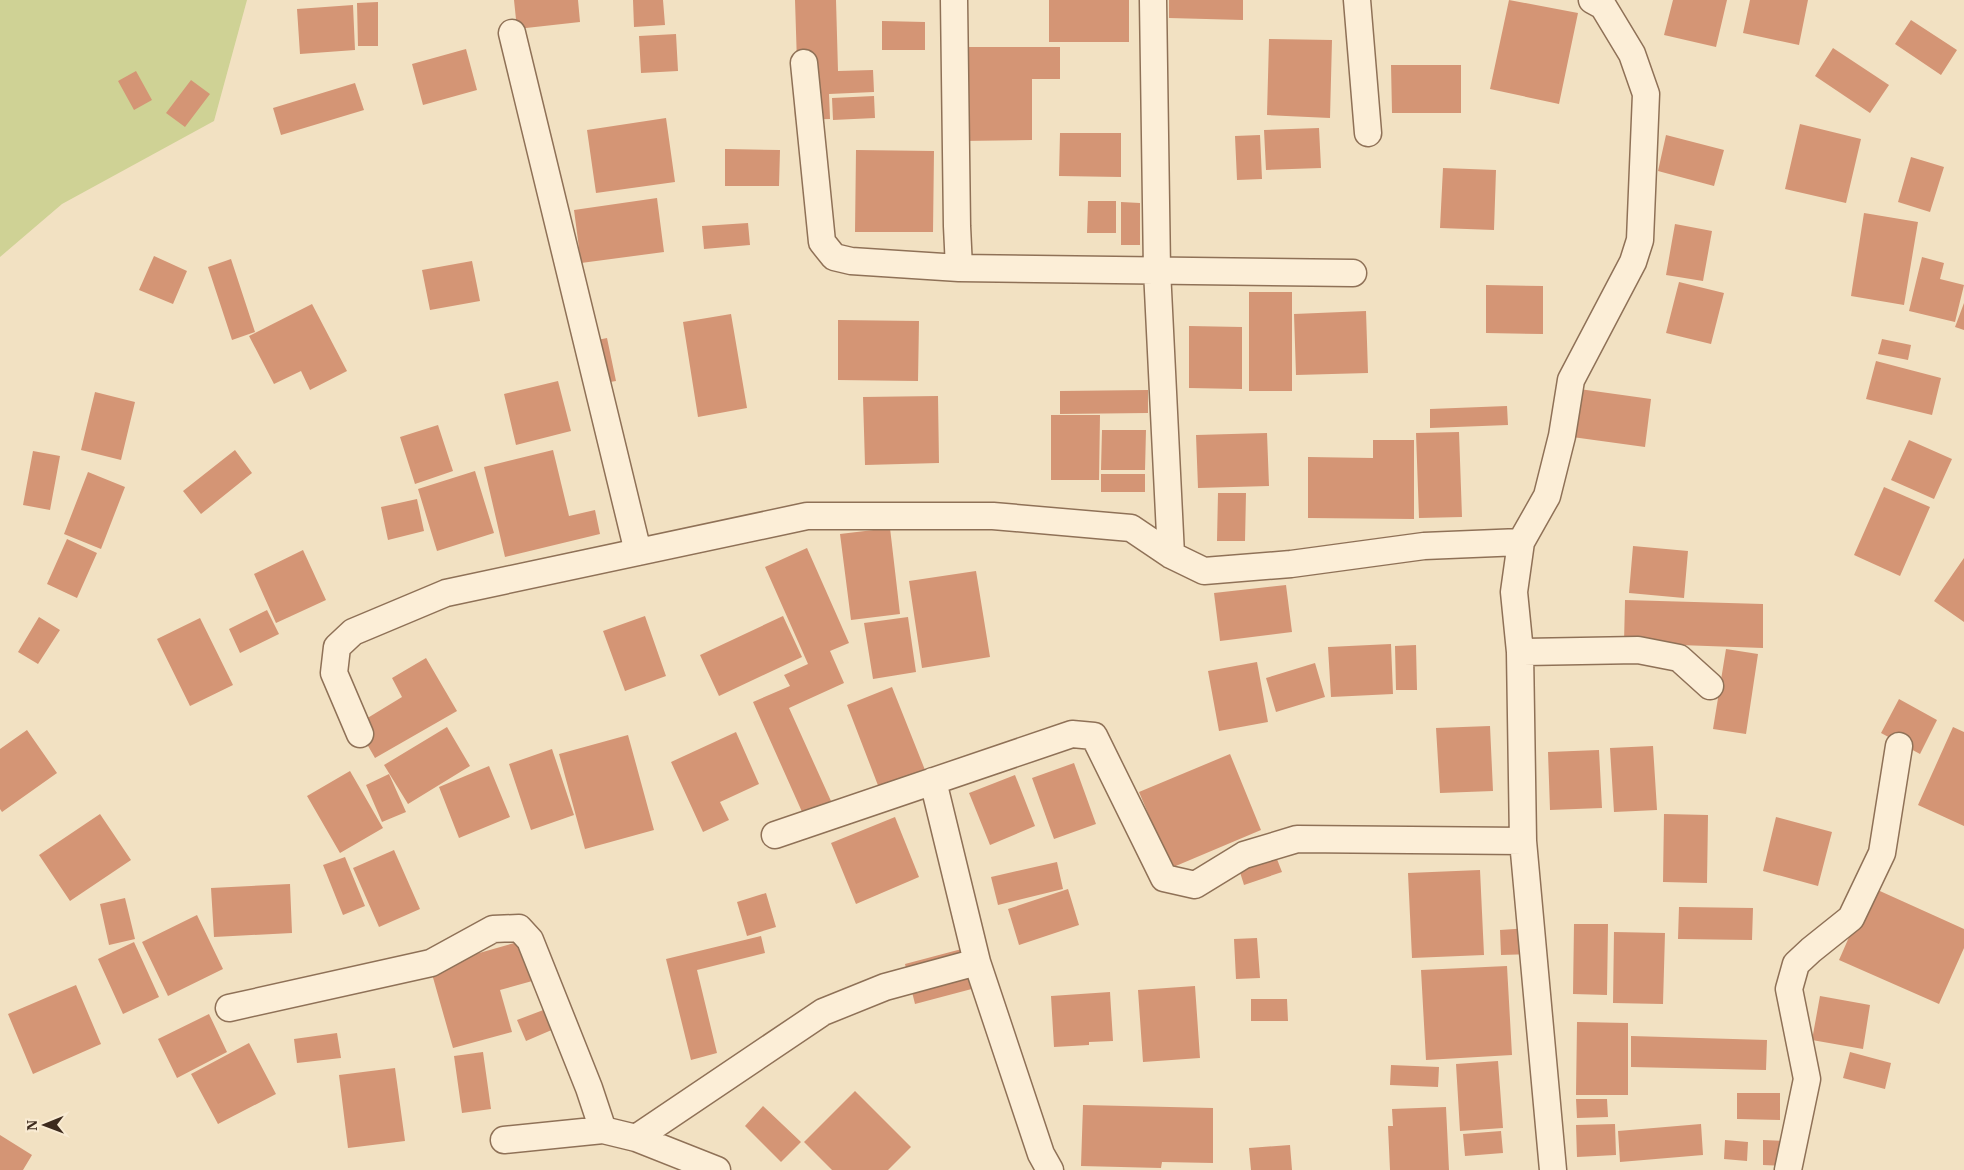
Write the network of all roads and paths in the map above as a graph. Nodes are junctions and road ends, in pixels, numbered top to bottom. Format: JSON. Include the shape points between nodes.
{"nodes":[{"id":1,"x":954,"y":0,"type":"edge"},
{"id":2,"x":1153,"y":0,"type":"edge"},
{"id":3,"x":1358,"y":0,"type":"edge"},
{"id":4,"x":1592,"y":0,"type":"edge"},
{"id":5,"x":512,"y":33,"type":"dead end"},
{"id":6,"x":804,"y":63,"type":"dead end"},
{"id":7,"x":1368,"y":133,"type":"dead end"},
{"id":8,"x":959,"y":268,"type":"junction"},
{"id":9,"x":1157,"y":270,"type":"junction"},
{"id":10,"x":1353,"y":273,"type":"dead end"},
{"id":11,"x":1521,"y":542,"type":"junction"},
{"id":12,"x":638,"y":552,"type":"junction"},
{"id":13,"x":1171,"y":555,"type":"junction"},
{"id":14,"x":1520,"y":652,"type":"junction"},
{"id":15,"x":1710,"y":686,"type":"dead end"},
{"id":16,"x":360,"y":734,"type":"dead end"},
{"id":17,"x":1899,"y":746,"type":"dead end"},
{"id":18,"x":933,"y":781,"type":"junction"},
{"id":19,"x":775,"y":835,"type":"dead end"},
{"id":20,"x":1523,"y":841,"type":"junction"},
{"id":21,"x":977,"y":962,"type":"junction"},
{"id":22,"x":229,"y":1008,"type":"dead end"},
{"id":23,"x":603,"y":1130,"type":"junction"},
{"id":24,"x":636,"y":1138,"type":"junction"},
{"id":25,"x":504,"y":1140,"type":"dead end"},
{"id":26,"x":717,"y":1170,"type":"edge"},
{"id":27,"x":1050,"y":1170,"type":"edge"},
{"id":28,"x":1553,"y":1170,"type":"edge"},
{"id":29,"x":1788,"y":1170,"type":"edge"}],
"edges":[{"from":1,"to":8,"type":"street"},
{"from":2,"to":9,"type":"street"},
{"from":3,"to":7,"type":"street"},
{"from":4,"to":11,"type":"street","via":[[1603,6],[1632,54],[1646,94],[1640,240],[1633,262],[1571,380],[1562,436],[1547,496]]},
{"from":5,"to":12,"type":"street"},
{"from":6,"to":8,"type":"street","via":[[822,242],[834,256],[851,261]]},
{"from":8,"to":9,"type":"street"},
{"from":9,"to":10,"type":"street"},
{"from":9,"to":13,"type":"street"},
{"from":11,"to":13,"type":"street","via":[[1424,546],[1291,564],[1204,571]]},
{"from":11,"to":14,"type":"street","via":[[1514,592]]},
{"from":12,"to":13,"type":"street","via":[[808,516],[993,516],[1131,528]]},
{"from":12,"to":16,"type":"street","via":[[446,593],[353,632],[337,647],[334,673]]},
{"from":14,"to":15,"type":"street","via":[[1638,650],[1679,658]]},
{"from":14,"to":20,"type":"street"},
{"from":17,"to":29,"type":"street","via":[[1882,853],[1851,918],[1796,964],[1789,989],[1807,1079]]},
{"from":18,"to":19,"type":"street"},
{"from":18,"to":20,"type":"street","via":[[1072,734],[1094,736],[1164,878],[1195,886],[1244,855],[1297,839]]},
{"from":18,"to":21,"type":"street"},
{"from":20,"to":28,"type":"street"},
{"from":21,"to":24,"type":"street","via":[[885,987],[823,1012]]},
{"from":21,"to":27,"type":"street","via":[[1041,1154]]},
{"from":22,"to":23,"type":"street","via":[[431,963],[493,929],[519,928],[530,940],[590,1088]]},
{"from":23,"to":24,"type":"street"},
{"from":23,"to":25,"type":"street"},
{"from":24,"to":26,"type":"street"}]}
